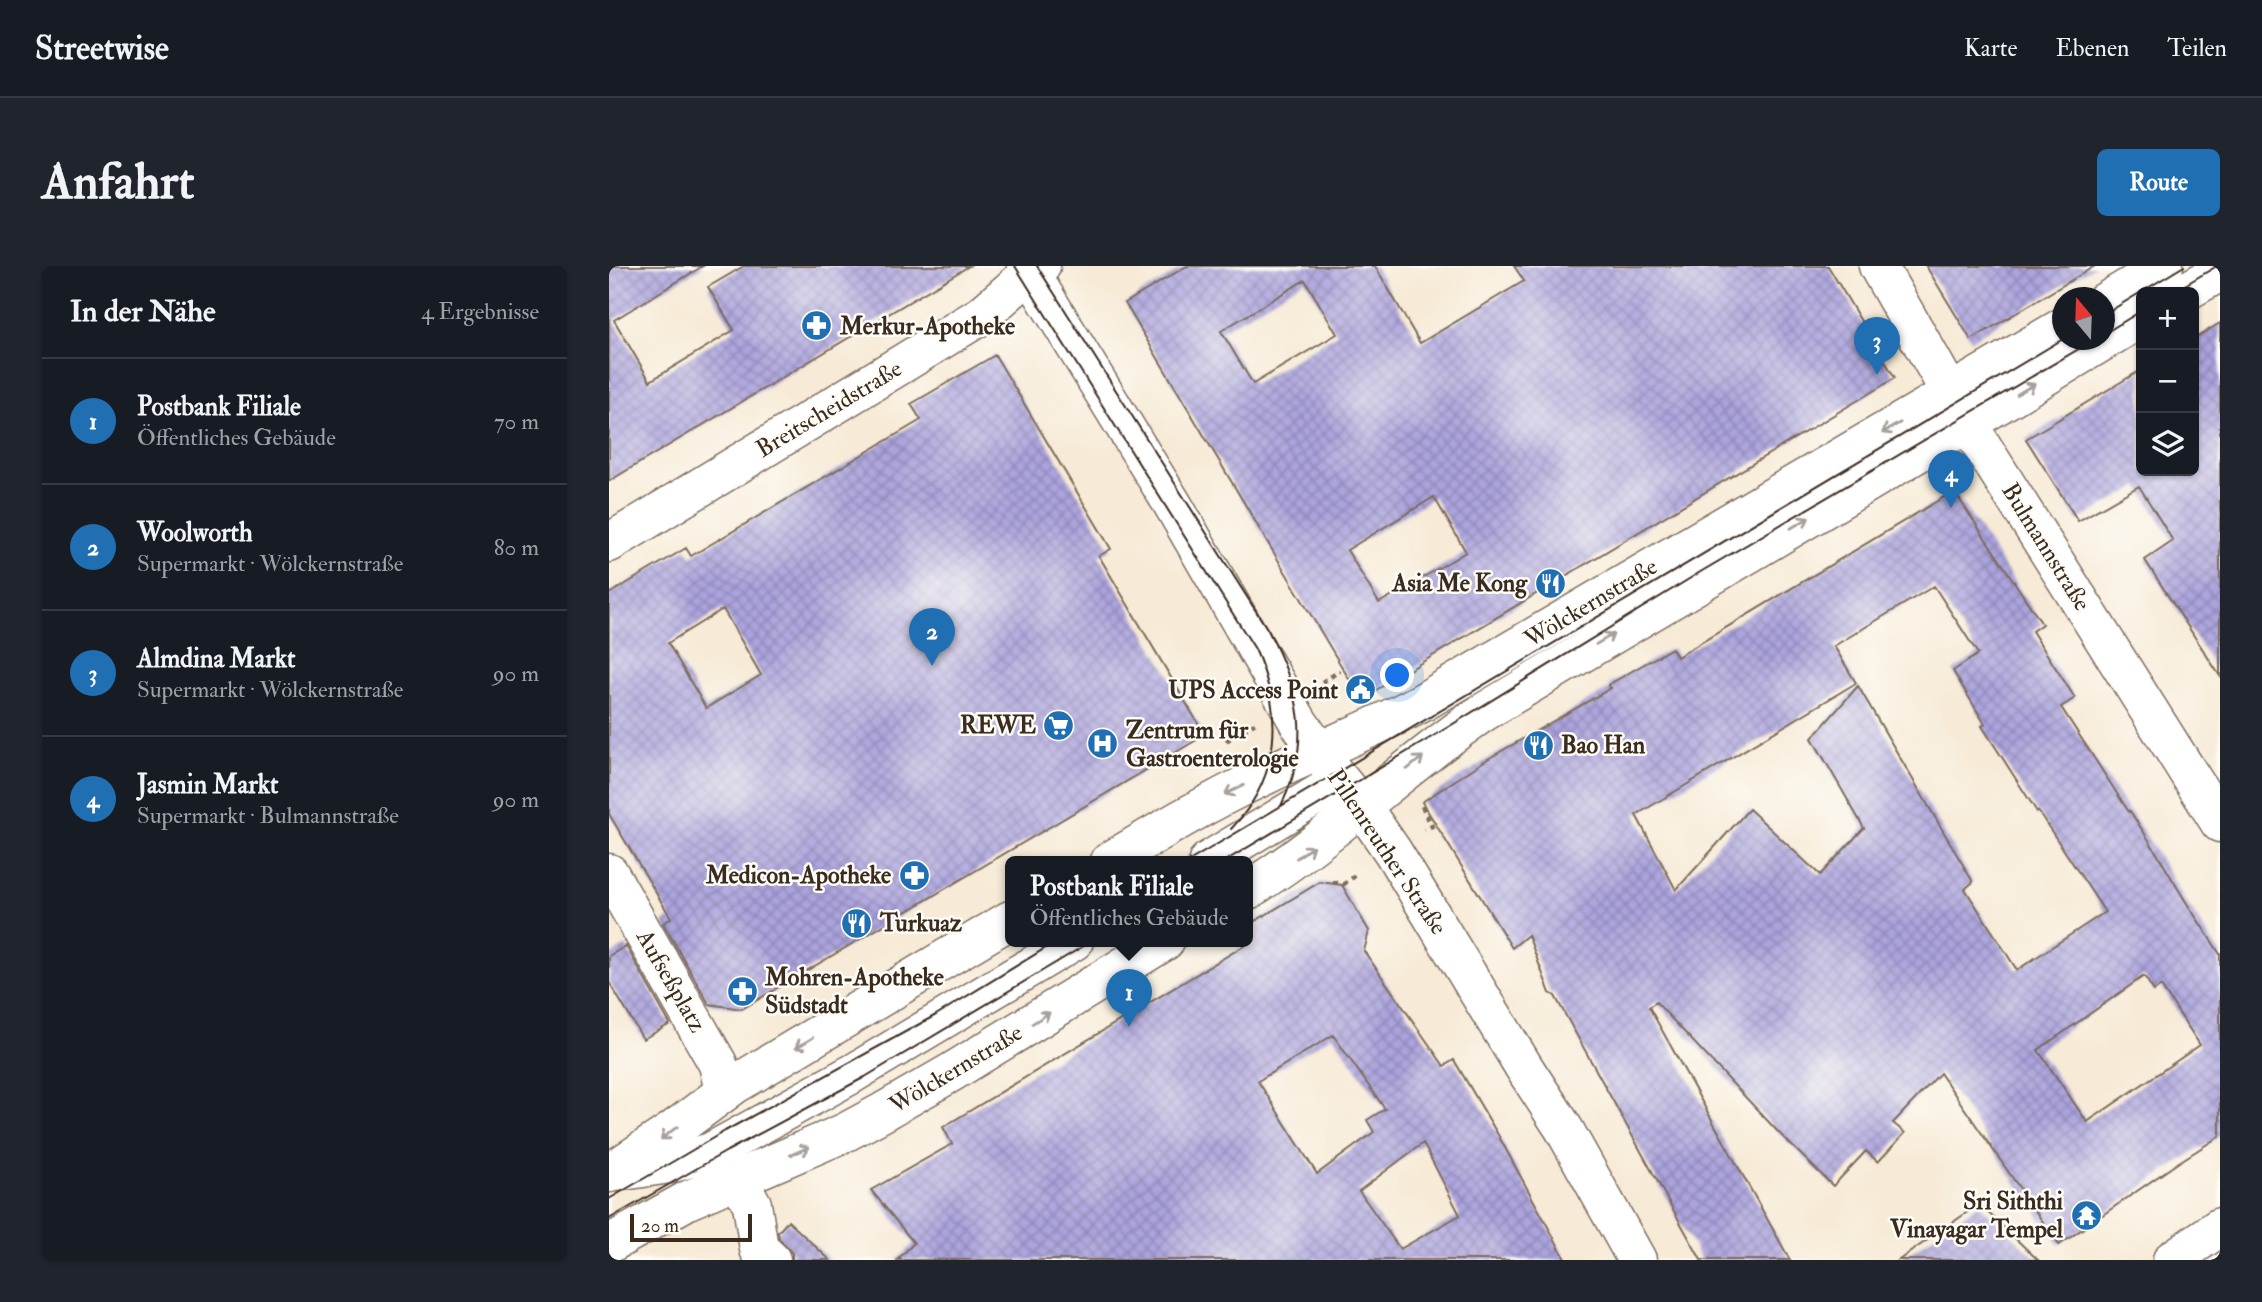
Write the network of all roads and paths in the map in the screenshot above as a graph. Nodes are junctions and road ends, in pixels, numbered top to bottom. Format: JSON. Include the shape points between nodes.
{"nodes":[{"id":1,"x":1878,"y":266,"type":"edge"},
{"id":2,"x":2165,"y":266,"type":"edge"},
{"id":3,"x":1033,"y":268,"type":"edge"},
{"id":4,"x":2220,"y":272,"type":"edge"},
{"id":5,"x":2194,"y":287,"type":"edge"},
{"id":6,"x":2115,"y":296,"type":"edge"},
{"id":7,"x":2136,"y":320,"type":"edge"},
{"id":8,"x":2052,"y":336,"type":"edge"},
{"id":9,"x":1959,"y":409,"type":"junction"},
{"id":10,"x":609,"y":543,"type":"edge"},
{"id":11,"x":1340,"y":780,"type":"junction"},
{"id":12,"x":2220,"y":823,"type":"edge"},
{"id":13,"x":1118,"y":856,"type":"edge"},
{"id":14,"x":1216,"y":856,"type":"edge"},
{"id":15,"x":609,"y":873,"type":"edge"},
{"id":16,"x":1253,"y":887,"type":"edge"},
{"id":17,"x":1005,"y":923,"type":"edge"},
{"id":18,"x":1064,"y":947,"type":"edge"},
{"id":19,"x":1155,"y":947,"type":"edge"},
{"id":20,"x":724,"y":1092,"type":"junction"},
{"id":21,"x":731,"y":1160,"type":"junction"},
{"id":22,"x":609,"y":1173,"type":"edge"},
{"id":23,"x":2220,"y":1227,"type":"edge"},
{"id":24,"x":609,"y":1244,"type":"edge"},
{"id":25,"x":771,"y":1260,"type":"edge"},
{"id":26,"x":1637,"y":1260,"type":"edge"},
{"id":27,"x":2172,"y":1260,"type":"edge"}],
"edges":[{"from":1,"to":9,"type":"main road","name":"Bulmannstraße"},
{"from":2,"to":6,"type":"main road"},
{"from":3,"to":10,"type":"main road","name":"Breitscheidstraße","via":[[982,315]]},
{"from":3,"to":11,"type":"main road","name":"Pillenreuther Straße"},
{"from":4,"to":5,"type":"main road"},
{"from":9,"to":7,"type":"main road","name":"Wölckernstraße","one_way":true},
{"from":8,"to":9,"type":"main road","name":"Wölckernstraße"},
{"from":11,"to":9,"type":"main road","name":"Wölckernstraße","one_way":true,"via":[[1446,738],[1718,570]]},
{"from":9,"to":11,"type":"main road","name":"Wölckernstraße","one_way":true,"via":[[1688,545],[1387,721]]},
{"from":9,"to":12,"type":"main road","name":"Bulmannstraße"},
{"from":11,"to":13,"type":"main road","name":"Wölckernstraße","one_way":true,"via":[[1202,806]]},
{"from":11,"to":14,"type":"main road"},
{"from":16,"to":11,"type":"main road","name":"Wölckernstraße","one_way":true,"via":[[1276,872]]},
{"from":11,"to":26,"type":"main road","name":"Pillenreuther Straße","via":[[1393,852],[1564,1129]]},
{"from":15,"to":20,"type":"main road","name":"Aufseßplatz","via":[[718,1064]]},
{"from":17,"to":20,"type":"main road","one_way":true},
{"from":18,"to":21,"type":"main road","via":[[852,1074]]},
{"from":21,"to":19,"type":"main road","name":"Wölckernstraße","one_way":true,"via":[[846,1132]]},
{"from":20,"to":22,"type":"main road","one_way":true},
{"from":21,"to":22,"type":"main road","via":[[711,1152]]},
{"from":21,"to":24,"type":"main road","via":[[688,1200]]},
{"from":21,"to":25,"type":"main road","via":[[752,1204],[759,1249]]},
{"from":23,"to":27,"type":"main road"}]}
